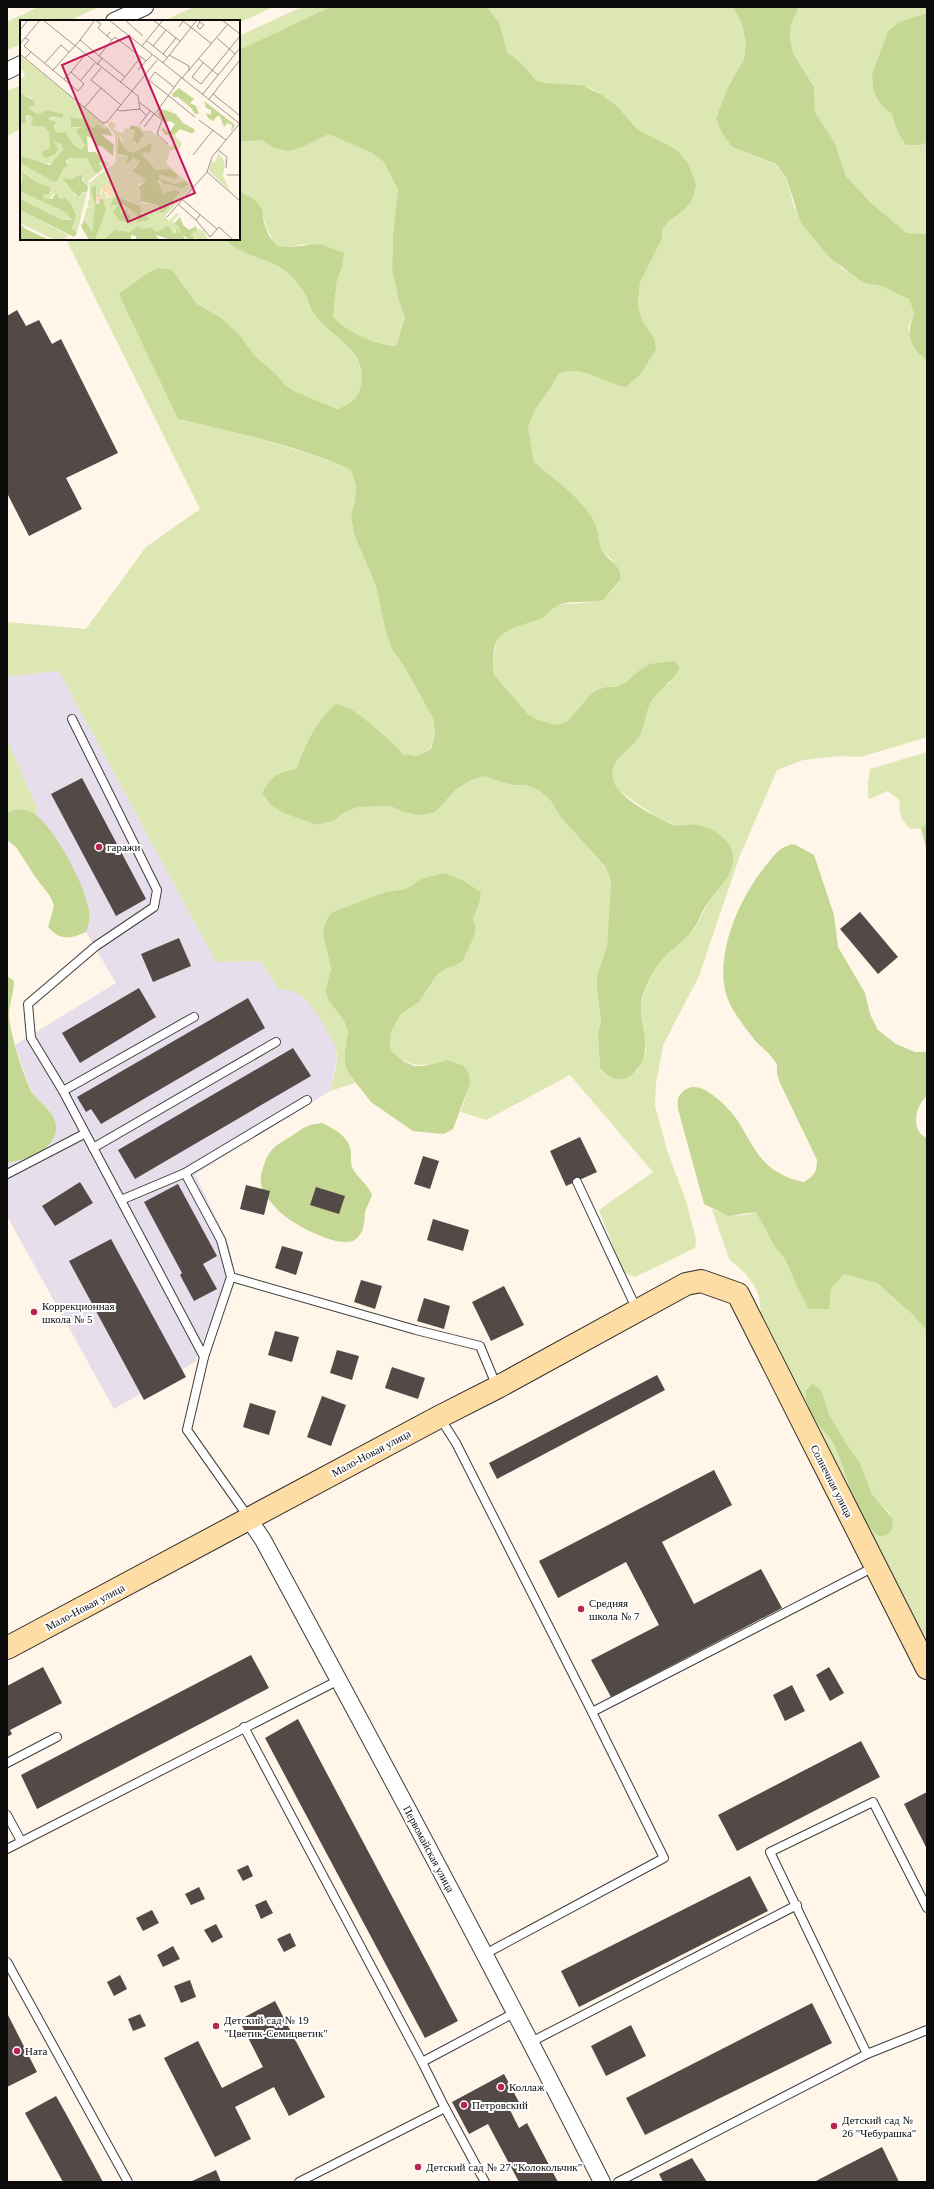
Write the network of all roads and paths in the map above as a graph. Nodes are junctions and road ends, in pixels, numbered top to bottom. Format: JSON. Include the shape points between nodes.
{"nodes":[{"id":1,"x":144,"y":7,"type":"edge"},
{"id":2,"x":116,"y":20,"type":"edge"},
{"id":3,"x":20,"y":64,"type":"edge"},
{"id":4,"x":7,"y":71,"type":"edge"},
{"id":5,"x":72,"y":719,"type":"dead end"},
{"id":6,"x":194,"y":1017,"type":"dead end"},
{"id":7,"x":276,"y":1042,"type":"dead end"},
{"id":8,"x":63,"y":1091,"type":"junction"},
{"id":9,"x":307,"y":1100,"type":"dead end"},
{"id":10,"x":84,"y":1134,"type":"junction"},
{"id":11,"x":93,"y":1148,"type":"junction"},
{"id":12,"x":185,"y":1173,"type":"junction"},
{"id":13,"x":7,"y":1174,"type":"edge"},
{"id":14,"x":577,"y":1182,"type":"dead end"},
{"id":15,"x":121,"y":1200,"type":"junction"},
{"id":16,"x":231,"y":1277,"type":"junction"},
{"id":17,"x":738,"y":1294,"type":"joint"},
{"id":18,"x":637,"y":1311,"type":"junction"},
{"id":19,"x":204,"y":1357,"type":"junction"},
{"id":20,"x":498,"y":1387,"type":"junction"},
{"id":21,"x":439,"y":1416,"type":"junction"},
{"id":22,"x":249,"y":1519,"type":"junction"},
{"id":23,"x":875,"y":1566,"type":"junction"},
{"id":24,"x":7,"y":1648,"type":"edge"},
{"id":25,"x":927,"y":1668,"type":"edge"},
{"id":26,"x":339,"y":1680,"type":"junction"},
{"id":27,"x":592,"y":1712,"type":"junction"},
{"id":28,"x":244,"y":1727,"type":"junction"},
{"id":29,"x":57,"y":1737,"type":"dead end"},
{"id":30,"x":7,"y":1763,"type":"edge"},
{"id":31,"x":7,"y":1815,"type":"edge"},
{"id":32,"x":21,"y":1841,"type":"junction"},
{"id":33,"x":7,"y":1849,"type":"edge"},
{"id":34,"x":797,"y":1905,"type":"junction"},
{"id":35,"x":927,"y":1908,"type":"edge"},
{"id":36,"x":485,"y":1954,"type":"junction"},
{"id":37,"x":7,"y":1962,"type":"edge"},
{"id":38,"x":516,"y":2012,"type":"junction"},
{"id":39,"x":927,"y":2030,"type":"edge"},
{"id":40,"x":531,"y":2042,"type":"junction"},
{"id":41,"x":867,"y":2054,"type":"junction"},
{"id":42,"x":422,"y":2062,"type":"junction"},
{"id":43,"x":445,"y":2108,"type":"junction"},
{"id":44,"x":128,"y":2182,"type":"edge"},
{"id":45,"x":299,"y":2182,"type":"edge"},
{"id":46,"x":485,"y":2182,"type":"edge"},
{"id":47,"x":602,"y":2182,"type":"edge"},
{"id":48,"x":618,"y":2182,"type":"edge"}],
"edges":[{"from":1,"to":2,"type":"street"},
{"from":3,"to":4,"type":"street"},
{"from":5,"to":8,"type":"lane","via":[[157,890],[154,907],[96,946],[28,1004],[31,1038]]},
{"from":6,"to":8,"type":"lane"},
{"from":7,"to":11,"type":"lane"},
{"from":8,"to":10,"type":"lane"},
{"from":9,"to":12,"type":"lane"},
{"from":10,"to":11,"type":"lane"},
{"from":10,"to":13,"type":"lane"},
{"from":11,"to":15,"type":"lane"},
{"from":12,"to":15,"type":"lane"},
{"from":12,"to":16,"type":"lane","via":[[221,1240]]},
{"from":14,"to":18,"type":"lane"},
{"from":15,"to":19,"type":"lane"},
{"from":16,"to":19,"type":"lane"},
{"from":16,"to":20,"type":"lane","via":[[480,1346]]},
{"from":17,"to":18,"type":"street","name":"Мало-Новая улица","via":[[711,1283],[690,1282]]},
{"from":17,"to":23,"type":"street","name":"Солнечная улица"},
{"from":18,"to":20,"type":"street","name":"Мало-Новая улица"},
{"from":19,"to":22,"type":"lane","via":[[187,1430]]},
{"from":20,"to":21,"type":"street","name":"Мало-Новая улица"},
{"from":21,"to":22,"type":"street","name":"Мало-Новая улица"},
{"from":21,"to":27,"type":"lane","via":[[456,1444]]},
{"from":22,"to":24,"type":"street","name":"Мало-Новая улица"},
{"from":22,"to":26,"type":"street","name":"Первомайская улица"},
{"from":23,"to":25,"type":"street","name":"Солнечная улица"},
{"from":23,"to":27,"type":"lane"},
{"from":26,"to":28,"type":"lane"},
{"from":26,"to":36,"type":"street","name":"Первомайская улица"},
{"from":27,"to":36,"type":"lane","via":[[664,1858]]},
{"from":28,"to":32,"type":"lane"},
{"from":28,"to":42,"type":"lane"},
{"from":29,"to":30,"type":"lane"},
{"from":31,"to":32,"type":"lane"},
{"from":32,"to":33,"type":"lane"},
{"from":34,"to":35,"type":"lane","via":[[770,1852],[873,1802]]},
{"from":34,"to":40,"type":"lane"},
{"from":34,"to":41,"type":"lane"},
{"from":36,"to":38,"type":"street","name":"Первомайская улица"},
{"from":37,"to":44,"type":"lane"},
{"from":38,"to":40,"type":"street","name":"Первомайская улица"},
{"from":38,"to":42,"type":"lane"},
{"from":39,"to":41,"type":"lane"},
{"from":40,"to":47,"type":"street","name":"Первомайская улица"},
{"from":41,"to":48,"type":"lane"},
{"from":42,"to":43,"type":"lane"},
{"from":43,"to":45,"type":"lane"},
{"from":43,"to":46,"type":"lane"}]}
